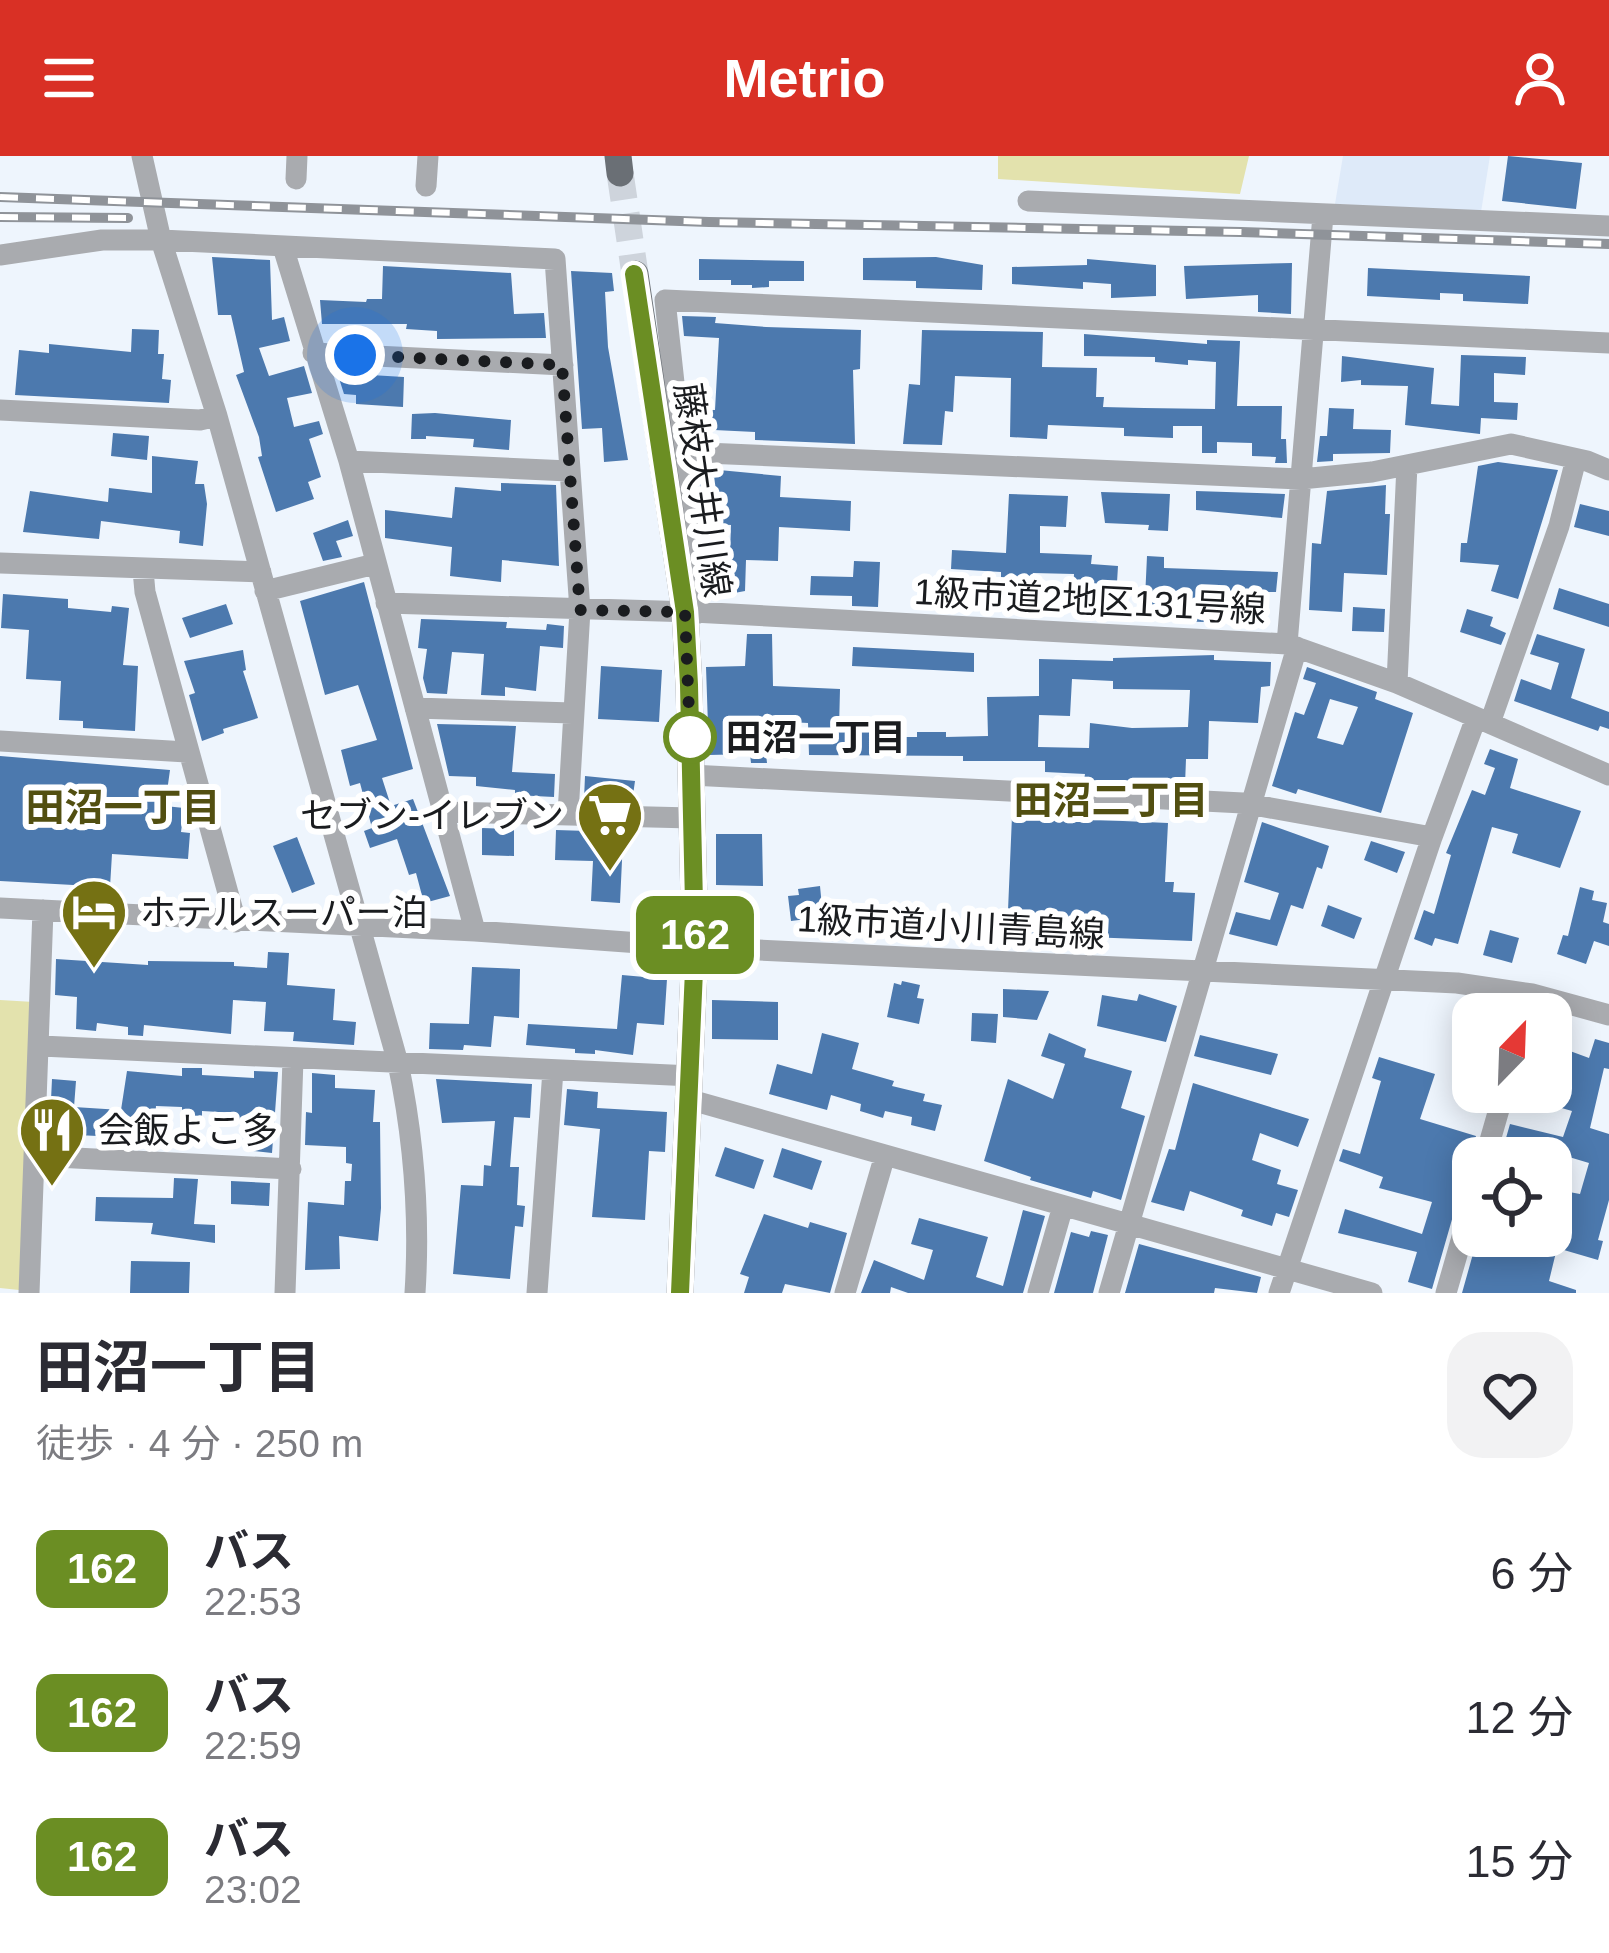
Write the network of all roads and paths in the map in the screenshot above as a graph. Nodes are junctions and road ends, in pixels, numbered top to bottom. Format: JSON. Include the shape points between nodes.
{"nodes":[{"id":1,"x":142,"y":156,"type":"edge"},
{"id":2,"x":428,"y":156,"type":"edge"},
{"id":3,"x":425,"y":186,"type":"dead end"},
{"id":4,"x":1028,"y":201,"type":"dead end"},
{"id":5,"x":1323,"y":215,"type":"junction"},
{"id":6,"x":1609,"y":226,"type":"edge"},
{"id":7,"x":161,"y":240,"type":"junction"},
{"id":8,"x":283,"y":247,"type":"junction"},
{"id":9,"x":0,"y":255,"type":"edge"},
{"id":10,"x":634,"y":274,"type":"tunnel mouth"},
{"id":11,"x":1311,"y":330,"type":"junction"},
{"id":12,"x":1609,"y":343,"type":"edge"},
{"id":13,"x":313,"y":353,"type":"junction"},
{"id":14,"x":562,"y":365,"type":"junction"},
{"id":15,"x":0,"y":410,"type":"edge"},
{"id":16,"x":217,"y":416,"type":"junction"},
{"id":17,"x":682,"y":452,"type":"junction"},
{"id":18,"x":1576,"y":459,"type":"junction"},
{"id":19,"x":349,"y":461,"type":"junction"},
{"id":20,"x":1407,"y":465,"type":"junction"},
{"id":21,"x":1609,"y":470,"type":"edge"},
{"id":22,"x":569,"y":471,"type":"junction"},
{"id":23,"x":1301,"y":479,"type":"junction"},
{"id":24,"x":0,"y":563,"type":"edge"},
{"id":25,"x":375,"y":564,"type":"junction"},
{"id":26,"x":143,"y":570,"type":"junction"},
{"id":27,"x":263,"y":582,"type":"junction"},
{"id":28,"x":386,"y":603,"type":"junction"},
{"id":29,"x":580,"y":610,"type":"junction"},
{"id":30,"x":692,"y":612,"type":"junction"},
{"id":31,"x":1292,"y":645,"type":"junction"},
{"id":32,"x":1397,"y":683,"type":"junction"},
{"id":33,"x":415,"y":708,"type":"junction"},
{"id":34,"x":572,"y":713,"type":"junction"},
{"id":35,"x":1483,"y":721,"type":"junction"},
{"id":36,"x":0,"y":742,"type":"edge"},
{"id":37,"x":187,"y":752,"type":"junction"},
{"id":38,"x":691,"y":775,"type":"junction"},
{"id":39,"x":1609,"y":775,"type":"edge"},
{"id":40,"x":1252,"y":804,"type":"junction"},
{"id":41,"x":444,"y":812,"type":"junction"},
{"id":42,"x":568,"y":814,"type":"junction"},
{"id":43,"x":692,"y":818,"type":"junction"},
{"id":44,"x":1432,"y":837,"type":"junction"},
{"id":45,"x":0,"y":908,"type":"edge"},
{"id":46,"x":43,"y":910,"type":"junction"},
{"id":47,"x":236,"y":922,"type":"junction"},
{"id":48,"x":362,"y":927,"type":"junction"},
{"id":49,"x":475,"y":931,"type":"junction"},
{"id":50,"x":695,"y":947,"type":"junction"},
{"id":51,"x":1202,"y":971,"type":"junction"},
{"id":52,"x":1385,"y":979,"type":"junction"},
{"id":53,"x":1491,"y":993,"type":"edge"},
{"id":54,"x":1572,"y":1010,"type":"edge"},
{"id":55,"x":1609,"y":1015,"type":"edge"},
{"id":56,"x":40,"y":1046,"type":"junction"},
{"id":57,"x":293,"y":1059,"type":"junction"},
{"id":58,"x":398,"y":1063,"type":"junction"},
{"id":59,"x":553,"y":1070,"type":"junction"},
{"id":60,"x":692,"y":1088,"type":"junction"},
{"id":61,"x":885,"y":1155,"type":"junction"},
{"id":62,"x":36,"y":1156,"type":"junction"},
{"id":63,"x":291,"y":1169,"type":"junction"},
{"id":64,"x":1064,"y":1206,"type":"junction"},
{"id":65,"x":1129,"y":1225,"type":"junction"},
{"id":66,"x":1456,"y":1257,"type":"edge"},
{"id":67,"x":1287,"y":1270,"type":"junction"},
{"id":68,"x":28,"y":1293,"type":"edge"},
{"id":69,"x":285,"y":1293,"type":"edge"},
{"id":70,"x":415,"y":1293,"type":"edge"},
{"id":71,"x":537,"y":1293,"type":"edge"},
{"id":72,"x":680,"y":1293,"type":"edge"},
{"id":73,"x":845,"y":1293,"type":"edge"},
{"id":74,"x":1038,"y":1293,"type":"edge"},
{"id":75,"x":1109,"y":1293,"type":"edge"},
{"id":76,"x":1279,"y":1293,"type":"edge"},
{"id":77,"x":1372,"y":1293,"type":"edge"},
{"id":78,"x":1446,"y":1293,"type":"edge"}],
"edges":[{"from":1,"to":7,"type":"street"},
{"from":2,"to":3,"type":"street"},
{"from":4,"to":5,"type":"street"},
{"from":5,"to":6,"type":"street"},
{"from":5,"to":11,"type":"street"},
{"from":7,"to":8,"type":"street"},
{"from":7,"to":9,"type":"street"},
{"from":7,"to":16,"type":"street"},
{"from":8,"to":13,"type":"street"},
{"from":8,"to":14,"type":"street","via":[[555,259]]},
{"from":10,"to":30,"type":"main road","name":"藤枝大井川線"},
{"from":11,"to":12,"type":"street"},
{"from":11,"to":17,"type":"street","via":[[665,300]]},
{"from":11,"to":23,"type":"street"},
{"from":13,"to":14,"type":"street"},
{"from":13,"to":19,"type":"street"},
{"from":14,"to":22,"type":"street"},
{"from":15,"to":16,"type":"street"},
{"from":16,"to":27,"type":"street"},
{"from":17,"to":23,"type":"street"},
{"from":17,"to":30,"type":"street"},
{"from":18,"to":20,"type":"street","via":[[1511,444]]},
{"from":18,"to":21,"type":"street"},
{"from":18,"to":35,"type":"street"},
{"from":19,"to":22,"type":"street"},
{"from":19,"to":25,"type":"street"},
{"from":20,"to":23,"type":"street"},
{"from":20,"to":32,"type":"street"},
{"from":22,"to":29,"type":"street"},
{"from":23,"to":31,"type":"street"},
{"from":24,"to":26,"type":"street"},
{"from":25,"to":27,"type":"street"},
{"from":25,"to":28,"type":"street"},
{"from":26,"to":27,"type":"street"},
{"from":26,"to":37,"type":"street"},
{"from":27,"to":48,"type":"street"},
{"from":28,"to":29,"type":"street","name":"1級市道2地区131号線"},
{"from":28,"to":33,"type":"street"},
{"from":29,"to":30,"type":"street","name":"1級市道2地区131号線"},
{"from":29,"to":34,"type":"street"},
{"from":30,"to":31,"type":"street","name":"1級市道2地区131号線"},
{"from":30,"to":38,"type":"main road","name":"藤枝大井川線"},
{"from":31,"to":32,"type":"street","name":"1級市道2地区131号線"},
{"from":31,"to":40,"type":"street"},
{"from":32,"to":35,"type":"street","name":"1級市道2地区131号線"},
{"from":33,"to":34,"type":"street"},
{"from":33,"to":41,"type":"street"},
{"from":34,"to":42,"type":"street"},
{"from":35,"to":39,"type":"street","name":"1級市道2地区131号線"},
{"from":35,"to":44,"type":"street"},
{"from":36,"to":37,"type":"street"},
{"from":37,"to":47,"type":"street"},
{"from":38,"to":40,"type":"street"},
{"from":38,"to":43,"type":"main road","name":"藤枝大井川線"},
{"from":40,"to":44,"type":"street"},
{"from":40,"to":51,"type":"street"},
{"from":41,"to":42,"type":"street"},
{"from":41,"to":49,"type":"street"},
{"from":42,"to":43,"type":"street"},
{"from":43,"to":50,"type":"main road","name":"藤枝大井川線"},
{"from":44,"to":52,"type":"street"},
{"from":45,"to":46,"type":"street","name":"1級市道小川青島線"},
{"from":46,"to":47,"type":"street","name":"1級市道小川青島線"},
{"from":46,"to":56,"type":"street"},
{"from":47,"to":48,"type":"street","name":"1級市道小川青島線"},
{"from":48,"to":49,"type":"street","name":"1級市道小川青島線"},
{"from":48,"to":58,"type":"street"},
{"from":49,"to":50,"type":"street","name":"1級市道小川青島線"},
{"from":50,"to":51,"type":"street","name":"1級市道小川青島線"},
{"from":50,"to":60,"type":"main road","name":"藤枝大井川線"},
{"from":51,"to":52,"type":"street","name":"1級市道小川青島線"},
{"from":51,"to":65,"type":"street"},
{"from":52,"to":53,"type":"street","name":"1級市道小川青島線"},
{"from":52,"to":67,"type":"street"},
{"from":54,"to":55,"type":"street","name":"1級市道小川青島線"},
{"from":56,"to":57,"type":"street"},
{"from":56,"to":62,"type":"street"},
{"from":57,"to":58,"type":"street"},
{"from":57,"to":63,"type":"street"},
{"from":58,"to":59,"type":"street"},
{"from":58,"to":70,"type":"street","via":[[417,1198]]},
{"from":59,"to":60,"type":"street"},
{"from":59,"to":71,"type":"street"},
{"from":60,"to":61,"type":"street"},
{"from":60,"to":72,"type":"main road","name":"藤枝大井川線"},
{"from":61,"to":64,"type":"street"},
{"from":61,"to":73,"type":"street"},
{"from":62,"to":63,"type":"street"},
{"from":62,"to":68,"type":"street"},
{"from":63,"to":69,"type":"street"},
{"from":64,"to":65,"type":"street"},
{"from":64,"to":74,"type":"street"},
{"from":65,"to":67,"type":"street"},
{"from":65,"to":75,"type":"street"},
{"from":66,"to":78,"type":"street"},
{"from":67,"to":76,"type":"street"},
{"from":67,"to":77,"type":"street"}]}
